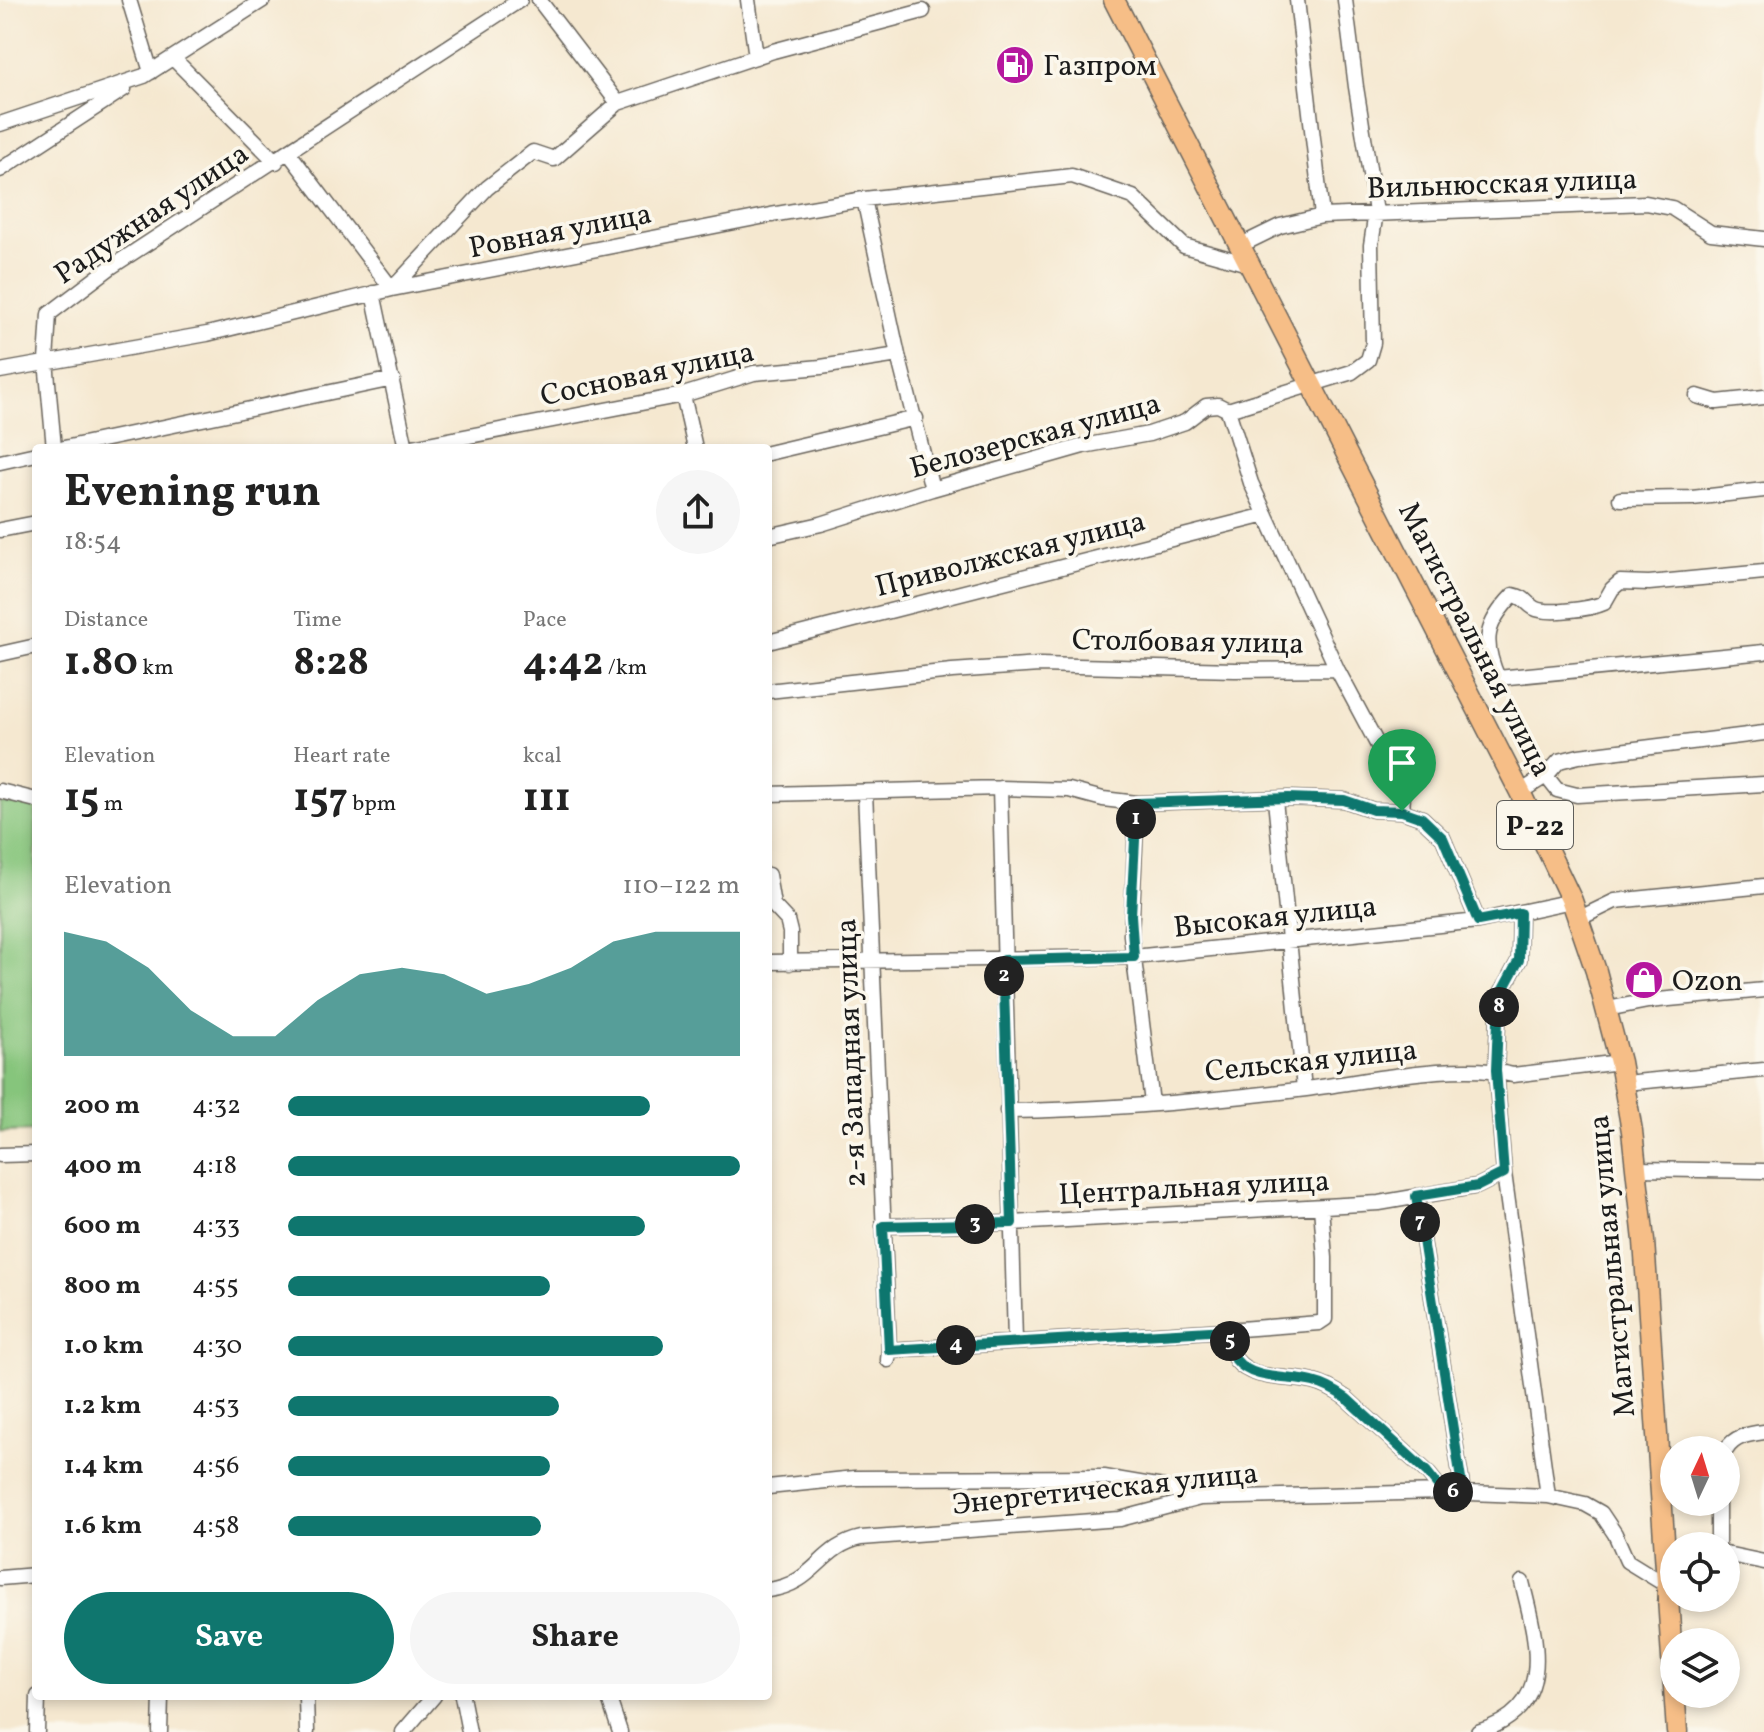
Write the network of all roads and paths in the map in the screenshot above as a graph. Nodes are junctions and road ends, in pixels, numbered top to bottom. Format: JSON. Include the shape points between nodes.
{"nodes":[{"id":1,"x":129,"y":0,"type":"edge"},
{"id":2,"x":263,"y":0,"type":"edge"},
{"id":3,"x":520,"y":0,"type":"edge"},
{"id":4,"x":539,"y":0,"type":"edge"},
{"id":5,"x":748,"y":0,"type":"edge"},
{"id":6,"x":1114,"y":0,"type":"edge"},
{"id":7,"x":1297,"y":0,"type":"edge"},
{"id":8,"x":1345,"y":0,"type":"edge"},
{"id":9,"x":923,"y":11,"type":"dead end"},
{"id":10,"x":756,"y":57,"type":"junction"},
{"id":11,"x":173,"y":58,"type":"junction"},
{"id":12,"x":148,"y":74,"type":"junction"},
{"id":13,"x":618,"y":103,"type":"junction"},
{"id":14,"x":0,"y":124,"type":"edge"},
{"id":15,"x":282,"y":158,"type":"junction"},
{"id":16,"x":0,"y":170,"type":"edge"},
{"id":17,"x":864,"y":199,"type":"junction"},
{"id":18,"x":1376,"y":212,"type":"junction"},
{"id":19,"x":1322,"y":216,"type":"junction"},
{"id":20,"x":1764,"y":239,"type":"edge"},
{"id":21,"x":1244,"y":255,"type":"junction"},
{"id":22,"x":392,"y":289,"type":"junction"},
{"id":23,"x":373,"y":293,"type":"junction"},
{"id":24,"x":898,"y":355,"type":"junction"},
{"id":25,"x":46,"y":361,"type":"junction"},
{"id":26,"x":0,"y":371,"type":"edge"},
{"id":27,"x":393,"y":379,"type":"junction"},
{"id":28,"x":1311,"y":386,"type":"junction"},
{"id":29,"x":683,"y":395,"type":"junction"},
{"id":30,"x":1697,"y":396,"type":"dead end"},
{"id":31,"x":1764,"y":397,"type":"edge"},
{"id":32,"x":1228,"y":410,"type":"junction"},
{"id":33,"x":916,"y":418,"type":"junction"},
{"id":34,"x":54,"y":444,"type":"edge"},
{"id":35,"x":83,"y":444,"type":"edge"},
{"id":36,"x":405,"y":444,"type":"edge"},
{"id":37,"x":427,"y":444,"type":"edge"},
{"id":38,"x":694,"y":444,"type":"edge"},
{"id":39,"x":772,"y":452,"type":"edge"},
{"id":40,"x":32,"y":455,"type":"edge"},
{"id":41,"x":0,"y":462,"type":"edge"},
{"id":42,"x":932,"y":489,"type":"junction"},
{"id":43,"x":1764,"y":490,"type":"edge"},
{"id":44,"x":1620,"y":499,"type":"dead end"},
{"id":45,"x":1266,"y":515,"type":"junction"},
{"id":46,"x":32,"y":524,"type":"edge"},
{"id":47,"x":0,"y":530,"type":"edge"},
{"id":48,"x":772,"y":535,"type":"edge"},
{"id":49,"x":1764,"y":572,"type":"edge"},
{"id":50,"x":772,"y":641,"type":"edge"},
{"id":51,"x":32,"y":647,"type":"edge"},
{"id":52,"x":1764,"y":652,"type":"edge"},
{"id":53,"x":0,"y":654,"type":"edge"},
{"id":54,"x":1337,"y":669,"type":"junction"},
{"id":55,"x":772,"y":691,"type":"edge"},
{"id":56,"x":1764,"y":733,"type":"edge"},
{"id":57,"x":1546,"y":776,"type":"junction"},
{"id":58,"x":1764,"y":784,"type":"edge"},
{"id":59,"x":1000,"y":788,"type":"junction"},
{"id":60,"x":0,"y":791,"type":"edge"},
{"id":61,"x":865,"y":792,"type":"junction"},
{"id":62,"x":1520,"y":792,"type":"junction"},
{"id":63,"x":772,"y":794,"type":"edge"},
{"id":64,"x":32,"y":799,"type":"edge"},
{"id":65,"x":1275,"y":800,"type":"junction"},
{"id":66,"x":1137,"y":803,"type":"junction"},
{"id":67,"x":1402,"y":811,"type":"junction"},
{"id":68,"x":1764,"y":886,"type":"edge"},
{"id":69,"x":772,"y":899,"type":"edge"},
{"id":70,"x":1575,"y":910,"type":"junction"},
{"id":71,"x":1520,"y":913,"type":"junction"},
{"id":72,"x":1478,"y":921,"type":"junction"},
{"id":73,"x":1287,"y":940,"type":"junction"},
{"id":74,"x":1134,"y":957,"type":"junction"},
{"id":75,"x":1003,"y":960,"type":"junction"},
{"id":76,"x":772,"y":962,"type":"edge"},
{"id":77,"x":873,"y":962,"type":"junction"},
{"id":78,"x":790,"y":963,"type":"junction"},
{"id":79,"x":1764,"y":990,"type":"edge"},
{"id":80,"x":1607,"y":1009,"type":"junction"},
{"id":81,"x":1496,"y":1070,"type":"junction"},
{"id":82,"x":1764,"y":1070,"type":"edge"},
{"id":83,"x":1622,"y":1072,"type":"junction"},
{"id":84,"x":1304,"y":1089,"type":"junction"},
{"id":85,"x":1152,"y":1103,"type":"junction"},
{"id":86,"x":1007,"y":1111,"type":"junction"},
{"id":87,"x":32,"y":1154,"type":"edge"},
{"id":88,"x":0,"y":1155,"type":"edge"},
{"id":89,"x":1636,"y":1169,"type":"junction"},
{"id":90,"x":1764,"y":1171,"type":"edge"},
{"id":91,"x":1504,"y":1173,"type":"junction"},
{"id":92,"x":1416,"y":1196,"type":"junction"},
{"id":93,"x":1321,"y":1207,"type":"junction"},
{"id":94,"x":1012,"y":1223,"type":"junction"},
{"id":95,"x":883,"y":1226,"type":"junction"},
{"id":96,"x":1227,"y":1330,"type":"junction"},
{"id":97,"x":1015,"y":1341,"type":"junction"},
{"id":98,"x":1764,"y":1432,"type":"edge"},
{"id":99,"x":1740,"y":1437,"type":"edge"},
{"id":100,"x":772,"y":1487,"type":"edge"},
{"id":101,"x":1443,"y":1492,"type":"junction"},
{"id":102,"x":1463,"y":1492,"type":"junction"},
{"id":103,"x":1548,"y":1496,"type":"junction"},
{"id":104,"x":1200,"y":1498,"type":"junction"},
{"id":105,"x":1668,"y":1532,"type":"edge"},
{"id":106,"x":1740,"y":1557,"type":"edge"},
{"id":107,"x":1764,"y":1562,"type":"edge"},
{"id":108,"x":32,"y":1575,"type":"edge"},
{"id":109,"x":0,"y":1578,"type":"edge"},
{"id":110,"x":1660,"y":1581,"type":"edge"},
{"id":111,"x":1522,"y":1582,"type":"dead end"},
{"id":112,"x":772,"y":1589,"type":"edge"},
{"id":113,"x":1668,"y":1612,"type":"edge"},
{"id":114,"x":38,"y":1700,"type":"edge"},
{"id":115,"x":161,"y":1700,"type":"edge"},
{"id":116,"x":306,"y":1700,"type":"edge"},
{"id":117,"x":431,"y":1700,"type":"edge"},
{"id":118,"x":463,"y":1700,"type":"edge"},
{"id":119,"x":609,"y":1700,"type":"edge"},
{"id":120,"x":37,"y":1732,"type":"edge"},
{"id":121,"x":160,"y":1732,"type":"edge"},
{"id":122,"x":307,"y":1732,"type":"edge"},
{"id":123,"x":403,"y":1732,"type":"edge"},
{"id":124,"x":469,"y":1732,"type":"edge"},
{"id":125,"x":620,"y":1732,"type":"edge"},
{"id":126,"x":1478,"y":1732,"type":"edge"},
{"id":127,"x":1677,"y":1732,"type":"edge"}],
"edges":[{"from":1,"to":12,"type":"street"},
{"from":2,"to":11,"type":"street"},
{"from":3,"to":15,"type":"street"},
{"from":4,"to":13,"type":"street"},
{"from":5,"to":10,"type":"street"},
{"from":6,"to":21,"type":"highway","name":"Магистральная улица","number":"Р-22"},
{"from":7,"to":19,"type":"street"},
{"from":8,"to":18,"type":"street"},
{"from":9,"to":10,"type":"street"},
{"from":10,"to":13,"type":"street"},
{"from":11,"to":12,"type":"street"},
{"from":11,"to":15,"type":"street"},
{"from":12,"to":14,"type":"street"},
{"from":12,"to":16,"type":"street"},
{"from":13,"to":22,"type":"street","via":[[554,159],[533,152],[487,188]]},
{"from":15,"to":22,"type":"street"},
{"from":15,"to":25,"type":"street","name":"Радужная улица","via":[[111,267],[49,314]]},
{"from":17,"to":21,"type":"street","name":"Ровная улица","via":[[1072,176],[1133,197],[1184,246]]},
{"from":17,"to":22,"type":"street","name":"Ровная улица"},
{"from":17,"to":24,"type":"street"},
{"from":18,"to":19,"type":"street","name":"Вильнюсская улица"},
{"from":18,"to":20,"type":"street","name":"Вильнюсская улица","via":[[1646,203],[1672,208],[1711,233]]},
{"from":18,"to":28,"type":"street","name":"Белозерская улица","via":[[1371,245],[1373,343],[1368,360],[1352,372]]},
{"from":19,"to":21,"type":"street","name":"Вильнюсская улица","via":[[1280,226]]},
{"from":21,"to":28,"type":"highway","name":"Магистральная улица","number":"Р-22"},
{"from":22,"to":23,"type":"street","name":"Ровная улица"},
{"from":23,"to":25,"type":"street","name":"Ровная улица","via":[[207,334]]},
{"from":23,"to":27,"type":"street"},
{"from":24,"to":29,"type":"street","name":"Сосновая улица","via":[[754,373]]},
{"from":24,"to":33,"type":"street"},
{"from":25,"to":26,"type":"street","name":"Ровная улица"},
{"from":25,"to":34,"type":"street","name":"Радужная улица"},
{"from":27,"to":35,"type":"street"},
{"from":27,"to":36,"type":"street"},
{"from":28,"to":32,"type":"street","name":"Белозерская улица"},
{"from":28,"to":62,"type":"highway","name":"Магистральная улица","number":"Р-22"},
{"from":29,"to":37,"type":"street","name":"Сосновая улица"},
{"from":29,"to":38,"type":"street"},
{"from":30,"to":31,"type":"street","via":[[1717,402]]},
{"from":32,"to":42,"type":"street","name":"Белозерская улица","via":[[1206,406],[1185,422],[1149,434],[1083,446]]},
{"from":32,"to":45,"type":"street"},
{"from":33,"to":39,"type":"street"},
{"from":33,"to":42,"type":"street"},
{"from":40,"to":41,"type":"street"},
{"from":42,"to":48,"type":"street","name":"Белозерская улица"},
{"from":43,"to":44,"type":"street"},
{"from":45,"to":50,"type":"street","name":"Приволжская улица"},
{"from":45,"to":54,"type":"street"},
{"from":46,"to":47,"type":"street"},
{"from":49,"to":52,"type":"street","via":[[1620,582],[1598,606],[1555,612],[1534,608],[1524,597],[1513,595],[1487,633],[1498,678],[1509,679]]},
{"from":51,"to":53,"type":"street"},
{"from":54,"to":55,"type":"street","name":"Столбовая улица","via":[[1039,665]]},
{"from":54,"to":67,"type":"street","via":[[1399,785]]},
{"from":56,"to":57,"type":"street","via":[[1579,756],[1559,761]]},
{"from":57,"to":58,"type":"street","via":[[1557,790],[1577,795]]},
{"from":57,"to":62,"type":"street"},
{"from":59,"to":61,"type":"street"},
{"from":59,"to":66,"type":"street","via":[[1069,790]]},
{"from":59,"to":75,"type":"street"},
{"from":60,"to":64,"type":"street"},
{"from":61,"to":63,"type":"street"},
{"from":61,"to":77,"type":"street","name":"2-я Западная улица"},
{"from":62,"to":70,"type":"highway","name":"Магистральная улица","number":"Р-22"},
{"from":65,"to":66,"type":"street"},
{"from":65,"to":67,"type":"street","via":[[1344,800],[1373,810]]},
{"from":65,"to":73,"type":"street"},
{"from":66,"to":74,"type":"street"},
{"from":67,"to":72,"type":"street","via":[[1422,818],[1443,838]]},
{"from":68,"to":70,"type":"street","name":"Высокая улица"},
{"from":69,"to":78,"type":"street","via":[[787,920]]},
{"from":70,"to":71,"type":"street","name":"Высокая улица"},
{"from":70,"to":80,"type":"highway","name":"Магистральная улица","number":"Р-22"},
{"from":71,"to":72,"type":"street","name":"Высокая улица"},
{"from":71,"to":81,"type":"street","via":[[1519,960],[1499,997]]},
{"from":72,"to":73,"type":"street","name":"Высокая улица"},
{"from":73,"to":74,"type":"street","name":"Высокая улица"},
{"from":73,"to":84,"type":"street"},
{"from":74,"to":75,"type":"street","name":"Высокая улица"},
{"from":74,"to":85,"type":"street"},
{"from":75,"to":77,"type":"street","name":"Высокая улица"},
{"from":75,"to":86,"type":"street"},
{"from":76,"to":78,"type":"street","name":"Высокая улица"},
{"from":77,"to":78,"type":"street","name":"Высокая улица"},
{"from":77,"to":95,"type":"street","name":"2-я Западная улица"},
{"from":79,"to":80,"type":"street"},
{"from":80,"to":83,"type":"highway","name":"Магистральная улица","number":"Р-22"},
{"from":81,"to":83,"type":"street","name":"Сельская улица","via":[[1513,1075]]},
{"from":81,"to":84,"type":"street","name":"Сельская улица","via":[[1451,1070]]},
{"from":81,"to":91,"type":"street"},
{"from":82,"to":83,"type":"street","name":"Сельская улица"},
{"from":83,"to":89,"type":"highway","name":"Магистральная улица","number":"Р-22"},
{"from":84,"to":85,"type":"street","name":"Сельская улица"},
{"from":85,"to":86,"type":"street","name":"Сельская улица"},
{"from":86,"to":94,"type":"street"},
{"from":87,"to":88,"type":"street"},
{"from":89,"to":90,"type":"street"},
{"from":89,"to":105,"type":"highway","name":"Магистральная улица","number":"Р-22"},
{"from":91,"to":92,"type":"street","name":"Центральная улица","via":[[1478,1186]]},
{"from":91,"to":103,"type":"street"},
{"from":92,"to":93,"type":"street","name":"Центральная улица"},
{"from":92,"to":102,"type":"street"},
{"from":93,"to":94,"type":"street","name":"Центральная улица"},
{"from":93,"to":96,"type":"street","via":[[1325,1319]]},
{"from":94,"to":95,"type":"street","name":"Центральная улица"},
{"from":94,"to":97,"type":"street"},
{"from":95,"to":97,"type":"street","name":"2-я Западная улица","via":[[889,1355]]},
{"from":96,"to":97,"type":"street"},
{"from":96,"to":101,"type":"street","via":[[1234,1358],[1242,1366],[1332,1388]]},
{"from":98,"to":99,"type":"street"},
{"from":100,"to":104,"type":"street","via":[[855,1478],[1104,1477]]},
{"from":101,"to":102,"type":"street","name":"Энергетическая улица"},
{"from":101,"to":104,"type":"street","name":"Энергетическая улица"},
{"from":102,"to":103,"type":"street","name":"Энергетическая улица"},
{"from":103,"to":110,"type":"street","name":"Энергетическая улица","via":[[1601,1513],[1627,1561]]},
{"from":104,"to":112,"type":"street","name":"Энергетическая улица","via":[[1120,1519],[861,1538],[837,1546],[792,1585]]},
{"from":106,"to":107,"type":"street"},
{"from":108,"to":109,"type":"street"},
{"from":111,"to":126,"type":"street","via":[[1537,1643],[1532,1686],[1506,1721]]},
{"from":113,"to":127,"type":"highway","name":"Магистральная улица","number":"Р-22"},
{"from":114,"to":120,"type":"street"},
{"from":115,"to":121,"type":"street"},
{"from":116,"to":122,"type":"street"},
{"from":117,"to":123,"type":"street"},
{"from":118,"to":124,"type":"street"},
{"from":119,"to":125,"type":"street"}]}
